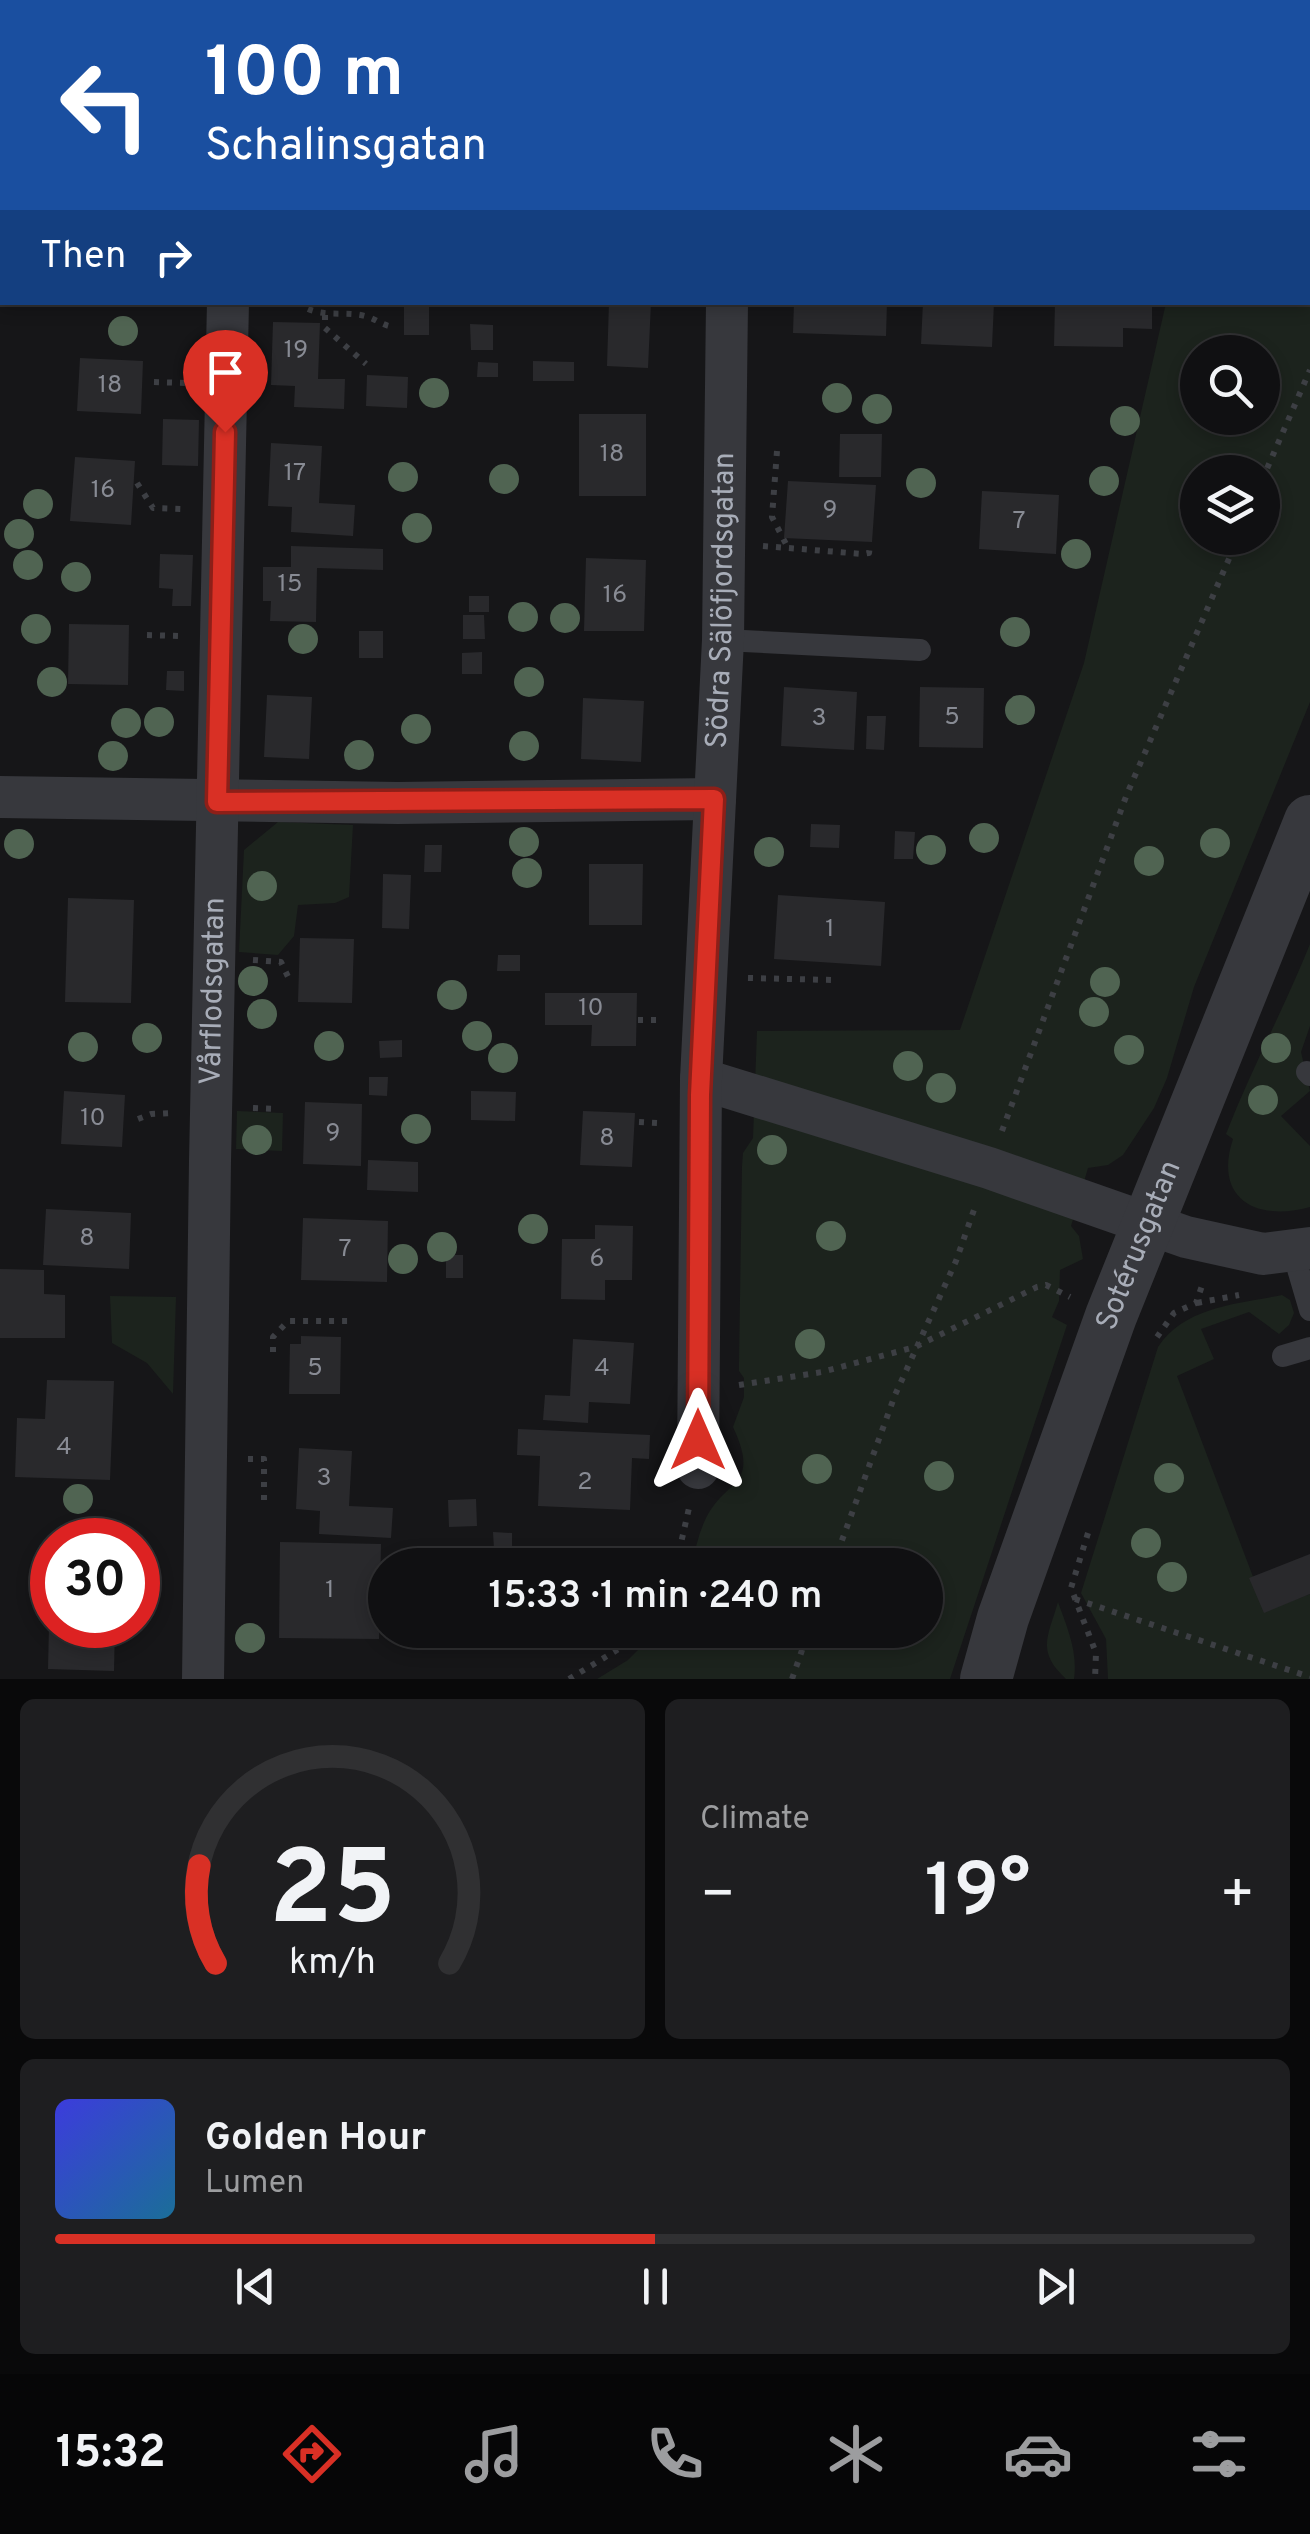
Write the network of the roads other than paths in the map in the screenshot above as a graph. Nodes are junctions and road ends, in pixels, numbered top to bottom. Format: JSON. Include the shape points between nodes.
{"nodes":[{"id":1,"x":228,"y":305,"type":"edge"},
{"id":2,"x":727,"y":305,"type":"edge"},
{"id":3,"x":722,"y":640,"type":"junction"},
{"id":4,"x":920,"y":650,"type":"dead end"},
{"id":5,"x":0,"y":797,"type":"edge"},
{"id":6,"x":714,"y":799,"type":"junction"},
{"id":7,"x":217,"y":802,"type":"junction"},
{"id":8,"x":1310,"y":821,"type":"edge"},
{"id":9,"x":701,"y":1080,"type":"junction"},
{"id":10,"x":1148,"y":1223,"type":"junction"},
{"id":11,"x":1302,"y":1250,"type":"edge"},
{"id":12,"x":1310,"y":1310,"type":"edge"},
{"id":13,"x":1310,"y":1348,"type":"edge"},
{"id":14,"x":1283,"y":1356,"type":"dead end"},
{"id":15,"x":698,"y":1468,"type":"road end"},
{"id":16,"x":203,"y":1679,"type":"edge"},
{"id":17,"x":986,"y":1679,"type":"edge"}],
"edges":[{"from":1,"to":7,"type":"street","name":"Vårflodsgatan"},
{"from":2,"to":3,"type":"street","name":"Södra Sälöfjordsgatan"},
{"from":3,"to":4,"type":"lane"},
{"from":3,"to":6,"type":"street","name":"Södra Sälöfjordsgatan"},
{"from":5,"to":7,"type":"street"},
{"from":6,"to":7,"type":"street"},
{"from":6,"to":9,"type":"street","name":"Södra Sälöfjordsgatan"},
{"from":7,"to":16,"type":"street","name":"Vårflodsgatan"},
{"from":8,"to":10,"type":"street","name":"Sotérusgatan"},
{"from":9,"to":10,"type":"street"},
{"from":9,"to":15,"type":"street","name":"Södra Sälöfjordsgatan"},
{"from":10,"to":11,"type":"street","via":[[1263,1254]]},
{"from":10,"to":17,"type":"street","name":"Sotérusgatan","via":[[1132,1331],[1003,1618]]},
{"from":11,"to":12,"type":"lane"},
{"from":13,"to":14,"type":"lane"}]}
